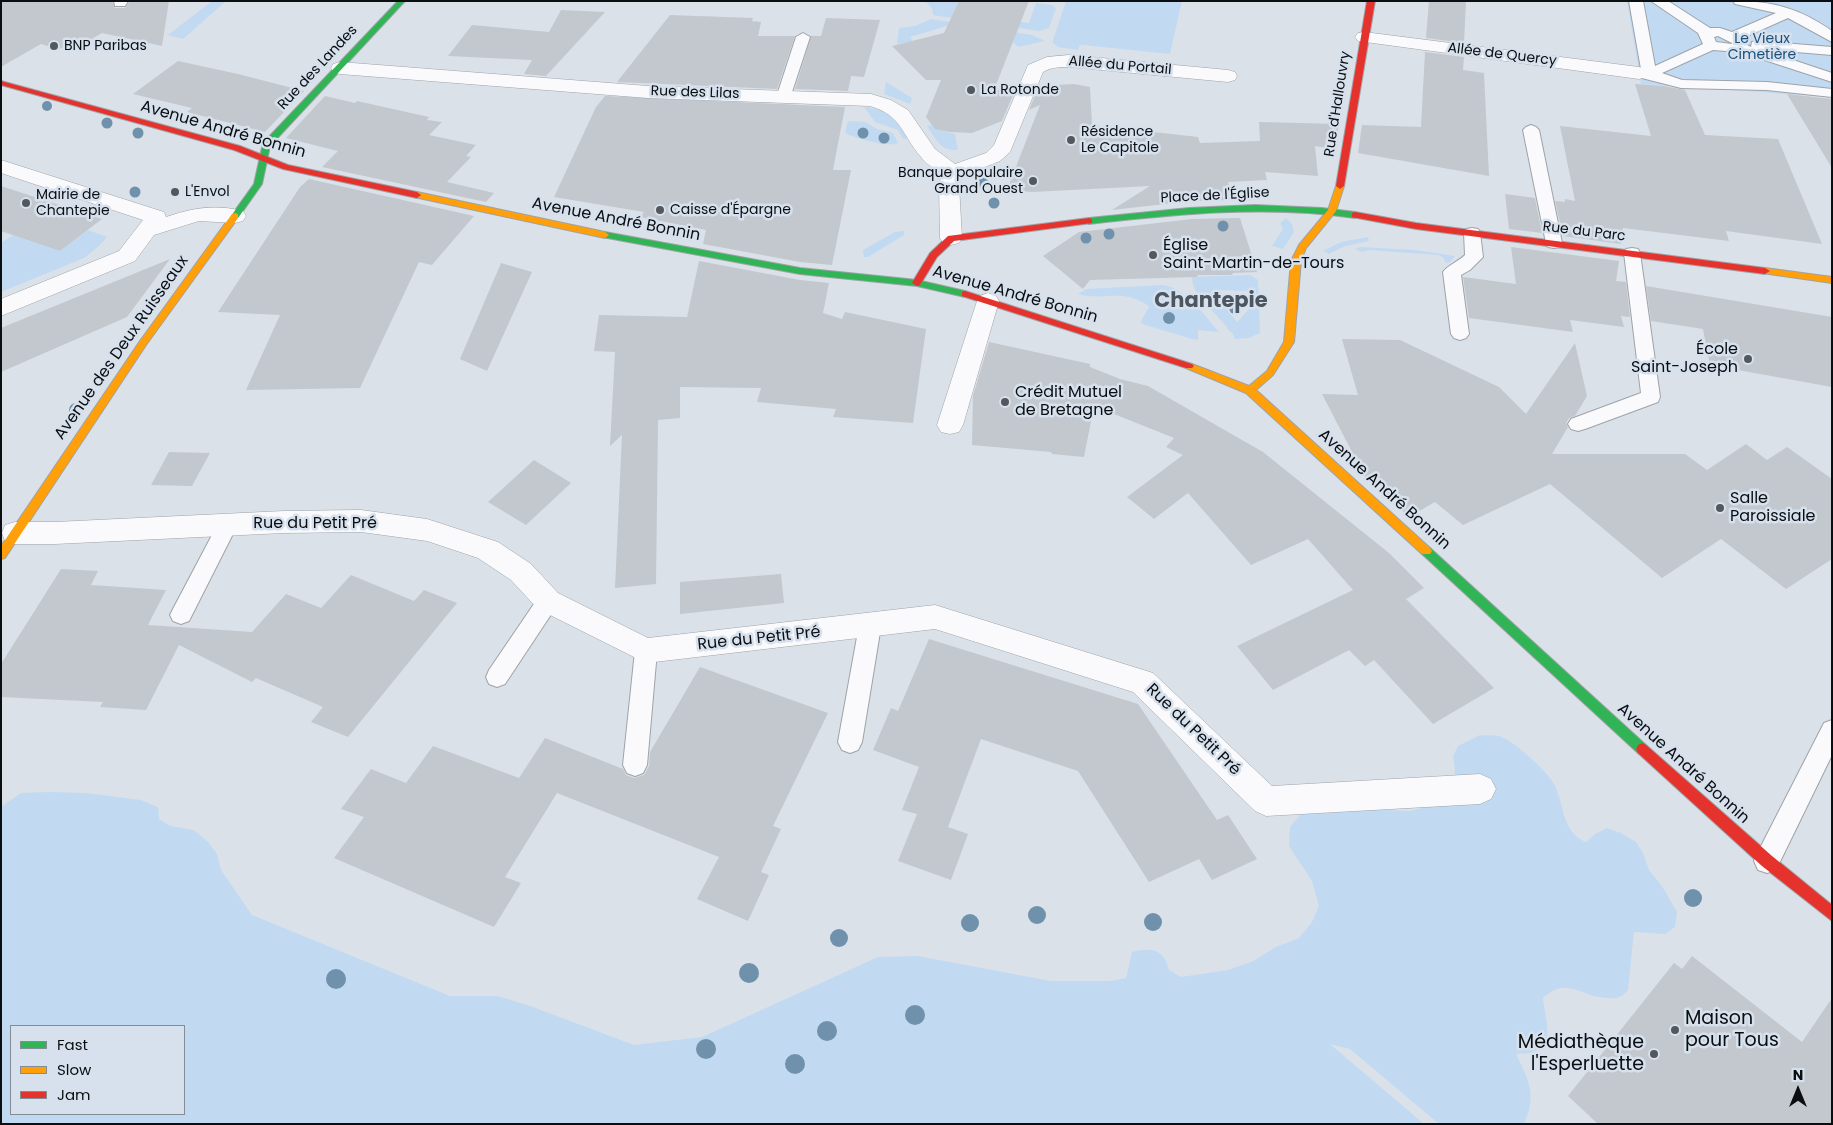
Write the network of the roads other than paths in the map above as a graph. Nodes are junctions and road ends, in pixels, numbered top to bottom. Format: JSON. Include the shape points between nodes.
{"nodes":[{"id":1,"x":402,"y":1,"type":"edge"},
{"id":2,"x":1371,"y":1,"type":"edge"},
{"id":3,"x":1636,"y":1,"type":"edge"},
{"id":4,"x":1658,"y":1,"type":"edge"},
{"id":5,"x":1740,"y":1,"type":"edge"},
{"id":6,"x":1790,"y":12,"type":"junction"},
{"id":7,"x":803,"y":37,"type":"dead end"},
{"id":8,"x":1364,"y":37,"type":"junction"},
{"id":9,"x":1832,"y":38,"type":"edge"},
{"id":10,"x":1710,"y":40,"type":"junction"},
{"id":11,"x":1736,"y":43,"type":"junction"},
{"id":12,"x":1832,"y":51,"type":"edge"},
{"id":13,"x":340,"y":68,"type":"junction"},
{"id":14,"x":1644,"y":73,"type":"junction"},
{"id":15,"x":1228,"y":76,"type":"dead end"},
{"id":16,"x":1832,"y":78,"type":"edge"},
{"id":17,"x":1,"y":83,"type":"edge"},
{"id":18,"x":1832,"y":93,"type":"edge"},
{"id":19,"x":784,"y":95,"type":"junction"},
{"id":20,"x":1531,"y":130,"type":"dead end"},
{"id":21,"x":263,"y":159,"type":"junction"},
{"id":22,"x":1,"y":166,"type":"edge"},
{"id":23,"x":953,"y":172,"type":"junction"},
{"id":24,"x":1332,"y":211,"type":"junction"},
{"id":25,"x":235,"y":216,"type":"junction"},
{"id":26,"x":146,"y":230,"type":"junction"},
{"id":27,"x":1472,"y":233,"type":"junction"},
{"id":28,"x":951,"y":238,"type":"junction"},
{"id":29,"x":1554,"y":243,"type":"junction"},
{"id":30,"x":1632,"y":253,"type":"junction"},
{"id":31,"x":1832,"y":280,"type":"edge"},
{"id":32,"x":917,"y":283,"type":"junction"},
{"id":33,"x":988,"y":301,"type":"junction"},
{"id":34,"x":1,"y":308,"type":"edge"},
{"id":35,"x":1460,"y":334,"type":"dead end"},
{"id":36,"x":1250,"y":390,"type":"junction"},
{"id":37,"x":1578,"y":424,"type":"dead end"},
{"id":38,"x":950,"y":425,"type":"dead end"},
{"id":39,"x":228,"y":524,"type":"junction"},
{"id":40,"x":8,"y":544,"type":"edge"},
{"id":41,"x":548,"y":601,"type":"junction"},
{"id":42,"x":181,"y":615,"type":"dead end"},
{"id":43,"x":870,"y":626,"type":"junction"},
{"id":44,"x":646,"y":652,"type":"junction"},
{"id":45,"x":497,"y":676,"type":"dead end"},
{"id":46,"x":1832,"y":730,"type":"edge"},
{"id":47,"x":850,"y":742,"type":"dead end"},
{"id":48,"x":635,"y":764,"type":"dead end"},
{"id":49,"x":1480,"y":789,"type":"dead end"},
{"id":50,"x":1767,"y":862,"type":"junction"},
{"id":51,"x":1832,"y":914,"type":"edge"}],
"edges":[{"from":1,"to":13,"type":"main road","name":"Rue des Landes"},
{"from":2,"to":8,"type":"main road","name":"Rue d'Hallouvry"},
{"from":3,"to":14,"type":"lane"},
{"from":4,"to":10,"type":"lane"},
{"from":5,"to":6,"type":"lane"},
{"from":6,"to":9,"type":"lane"},
{"from":6,"to":11,"type":"lane"},
{"from":7,"to":19,"type":"lane"},
{"from":8,"to":14,"type":"street","name":"Allée de Quercy"},
{"from":8,"to":24,"type":"main road","name":"Rue d'Hallouvry","via":[[1341,183]]},
{"from":10,"to":11,"type":"lane","via":[[1720,32]]},
{"from":10,"to":14,"type":"lane"},
{"from":11,"to":12,"type":"lane"},
{"from":11,"to":16,"type":"lane"},
{"from":13,"to":19,"type":"street","name":"Rue des Lilas","via":[[648,92]]},
{"from":13,"to":21,"type":"main road","name":"Rue des Landes","via":[[266,145]]},
{"from":14,"to":18,"type":"lane","via":[[1681,84],[1768,86]]},
{"from":15,"to":23,"type":"street","name":"Allée du Portail","via":[[1054,60],[1035,69],[1003,148],[993,156]]},
{"from":17,"to":21,"type":"main road","name":"Avenue André Bonnin","via":[[236,148]]},
{"from":19,"to":23,"type":"street","name":"Rue des Lilas","via":[[871,100],[887,104],[908,120],[927,152]]},
{"from":20,"to":29,"type":"lane"},
{"from":21,"to":25,"type":"main road","name":"Avenue des Deux Ruisseaux","via":[[258,184]]},
{"from":21,"to":32,"type":"main road","name":"Avenue André Bonnin","via":[[286,167],[576,230],[800,271]]},
{"from":22,"to":26,"type":"street","via":[[156,217]]},
{"from":23,"to":28,"type":"street","via":[[949,185]]},
{"from":24,"to":27,"type":"main road","name":"Rue du Parc"},
{"from":24,"to":28,"type":"main road","name":"Place de l'Église","via":[[1275,207],[1192,210]]},
{"from":24,"to":36,"type":"main road","via":[[1302,247],[1296,261],[1289,342],[1270,373]]},
{"from":25,"to":26,"type":"street","via":[[198,214]]},
{"from":25,"to":40,"type":"main road","name":"Avenue des Deux Ruisseaux","via":[[143,342]]},
{"from":26,"to":34,"type":"street","via":[[127,256]]},
{"from":27,"to":29,"type":"main road","name":"Rue du Parc"},
{"from":27,"to":35,"type":"lane","via":[[1474,257],[1452,272]]},
{"from":28,"to":32,"type":"main road","via":[[933,255]]},
{"from":29,"to":30,"type":"main road","name":"Rue du Parc"},
{"from":30,"to":31,"type":"main road","name":"Rue du Parc"},
{"from":30,"to":37,"type":"lane","via":[[1651,397]]},
{"from":32,"to":33,"type":"main road","name":"Avenue André Bonnin"},
{"from":33,"to":36,"type":"main road","name":"Avenue André Bonnin","via":[[1190,366]]},
{"from":33,"to":38,"type":"street"},
{"from":36,"to":50,"type":"main road","name":"Avenue André Bonnin"},
{"from":39,"to":40,"type":"street","name":"Rue du Petit Pré","via":[[55,534]]},
{"from":39,"to":41,"type":"street","name":"Rue du Petit Pré","via":[[361,521],[427,530],[488,550],[522,572]]},
{"from":39,"to":42,"type":"lane"},
{"from":41,"to":44,"type":"street","name":"Rue du Petit Pré"},
{"from":41,"to":45,"type":"lane"},
{"from":43,"to":44,"type":"street","name":"Rue du Petit Pré"},
{"from":43,"to":47,"type":"lane"},
{"from":43,"to":49,"type":"street","name":"Rue du Petit Pré","via":[[935,617],[1143,682],[1266,801]]},
{"from":44,"to":48,"type":"lane"},
{"from":46,"to":50,"type":"lane"},
{"from":50,"to":51,"type":"main road","name":"Avenue André Bonnin"}]}
